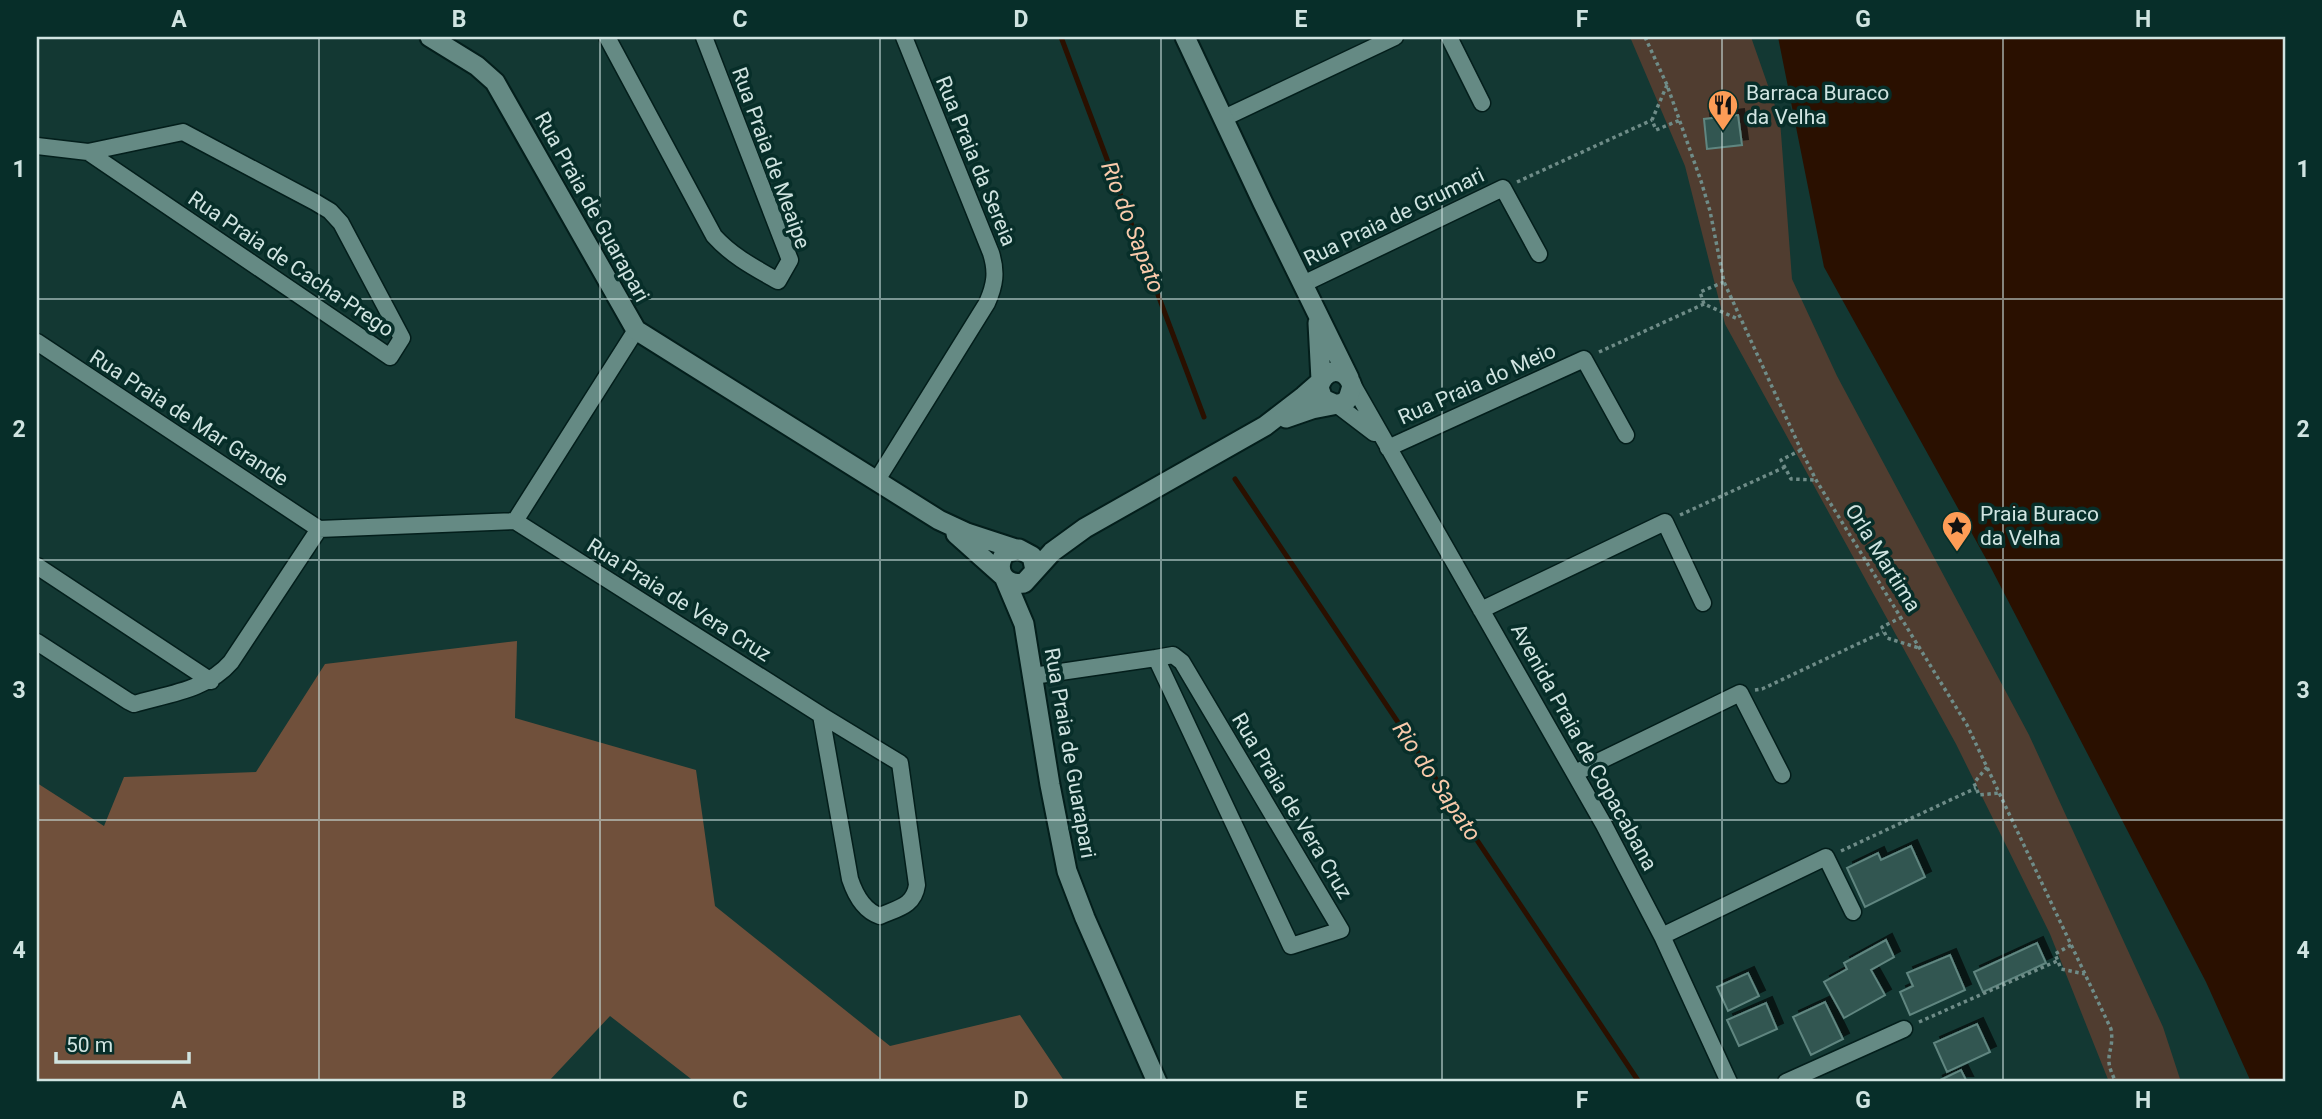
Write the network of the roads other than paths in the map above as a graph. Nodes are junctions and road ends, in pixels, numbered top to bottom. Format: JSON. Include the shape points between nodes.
{"nodes":[{"id":1,"x":430,"y":37,"type":"edge"},
{"id":2,"x":607,"y":37,"type":"edge"},
{"id":3,"x":704,"y":37,"type":"edge"},
{"id":4,"x":904,"y":37,"type":"edge"},
{"id":5,"x":1185,"y":37,"type":"edge"},
{"id":6,"x":1395,"y":37,"type":"edge"},
{"id":7,"x":1449,"y":37,"type":"edge"},
{"id":8,"x":1482,"y":103,"type":"dead end"},
{"id":9,"x":1224,"y":118,"type":"junction"},
{"id":10,"x":37,"y":146,"type":"edge"},
{"id":11,"x":88,"y":152,"type":"junction"},
{"id":12,"x":1539,"y":254,"type":"dead end"},
{"id":13,"x":1303,"y":284,"type":"junction"},
{"id":14,"x":1317,"y":311,"type":"junction"},
{"id":15,"x":636,"y":330,"type":"junction"},
{"id":16,"x":37,"y":342,"type":"edge"},
{"id":17,"x":1350,"y":379,"type":"junction"},
{"id":18,"x":1320,"y":381,"type":"junction"},
{"id":19,"x":1335,"y":404,"type":"junction"},
{"id":20,"x":1265,"y":426,"type":"junction"},
{"id":21,"x":1626,"y":435,"type":"dead end"},
{"id":22,"x":1386,"y":445,"type":"junction"},
{"id":23,"x":877,"y":481,"type":"junction"},
{"id":24,"x":939,"y":520,"type":"junction"},
{"id":25,"x":515,"y":521,"type":"junction"},
{"id":26,"x":1085,"y":528,"type":"junction"},
{"id":27,"x":318,"y":529,"type":"junction"},
{"id":28,"x":1018,"y":549,"type":"junction"},
{"id":29,"x":37,"y":566,"type":"edge"},
{"id":30,"x":1034,"y":572,"type":"junction"},
{"id":31,"x":1004,"y":578,"type":"junction"},
{"id":32,"x":1703,"y":603,"type":"dead end"},
{"id":33,"x":1481,"y":610,"type":"junction"},
{"id":34,"x":1024,"y":624,"type":"junction"},
{"id":35,"x":37,"y":642,"type":"edge"},
{"id":36,"x":1156,"y":658,"type":"junction"},
{"id":37,"x":1033,"y":676,"type":"junction"},
{"id":38,"x":211,"y":681,"type":"junction"},
{"id":39,"x":821,"y":715,"type":"junction"},
{"id":40,"x":1574,"y":773,"type":"junction"},
{"id":41,"x":1782,"y":775,"type":"dead end"},
{"id":42,"x":1853,"y":912,"type":"dead end"},
{"id":43,"x":1662,"y":936,"type":"junction"},
{"id":44,"x":1904,"y":1029,"type":"road end"},
{"id":45,"x":1157,"y":1082,"type":"edge"},
{"id":46,"x":1729,"y":1082,"type":"edge"},
{"id":47,"x":1786,"y":1082,"type":"edge"}],
"edges":[{"from":1,"to":15,"type":"street","name":"Rua Praia de Guarapari","via":[[495,82]]},
{"from":2,"to":3,"type":"street","name":"Rua Praia de Meaipe","via":[[714,236],[738,258],[778,281],[790,260]]},
{"from":4,"to":23,"type":"street","name":"Rua Praia da Sereia","via":[[996,270],[987,303]]},
{"from":5,"to":9,"type":"street","name":"Avenida Praia de Copacabana"},
{"from":6,"to":9,"type":"street"},
{"from":7,"to":8,"type":"street"},
{"from":9,"to":13,"type":"street","name":"Avenida Praia de Copacabana"},
{"from":10,"to":11,"type":"street","name":"Rua Praia de Cacha-Prego"},
{"from":11,"to":11,"type":"street","name":"Rua Praia de Cacha-Prego","via":[[183,132],[330,211],[341,223],[402,338],[390,357]]},
{"from":12,"to":13,"type":"street","name":"Rua Praia de Grumari","via":[[1503,188]]},
{"from":13,"to":14,"type":"street","name":"Avenida Praia de Copacabana"},
{"from":14,"to":17,"type":"street","name":"Avenida Praia de Copacabana"},
{"from":14,"to":18,"type":"street","name":"Avenida Praia de Copacabana"},
{"from":15,"to":23,"type":"street","name":"Rua Praia de Guarapari"},
{"from":15,"to":25,"type":"street"},
{"from":16,"to":27,"type":"street","name":"Rua Praia de Mar Grande"},
{"from":17,"to":18,"type":"street","via":[[1334,371]]},
{"from":17,"to":19,"type":"street","via":[[1348,399]]},
{"from":17,"to":22,"type":"street","name":"Avenida Praia de Copacabana"},
{"from":18,"to":19,"type":"street","via":[[1320,394]]},
{"from":18,"to":20,"type":"street"},
{"from":19,"to":20,"type":"street"},
{"from":19,"to":22,"type":"street","name":"Avenida Praia de Copacabana"},
{"from":20,"to":26,"type":"street"},
{"from":21,"to":22,"type":"street","name":"Rua Praia do Meio","via":[[1584,359]]},
{"from":22,"to":33,"type":"street","name":"Avenida Praia de Copacabana"},
{"from":23,"to":24,"type":"street","name":"Rua Praia de Guarapari"},
{"from":24,"to":28,"type":"street","name":"Rua Praia de Guarapari"},
{"from":24,"to":31,"type":"street","name":"Rua Praia de Guarapari"},
{"from":25,"to":27,"type":"street"},
{"from":25,"to":39,"type":"street","name":"Rua Praia de Vera Cruz"},
{"from":26,"to":28,"type":"street","via":[[1047,544]]},
{"from":26,"to":30,"type":"street"},
{"from":27,"to":38,"type":"street","via":[[231,662]]},
{"from":28,"to":30,"type":"street","via":[[1032,556]]},
{"from":28,"to":31,"type":"street","via":[[1001,559]]},
{"from":29,"to":38,"type":"street"},
{"from":30,"to":31,"type":"street","via":[[1024,583]]},
{"from":30,"to":34,"type":"street","name":"Rua Praia de Guarapari"},
{"from":31,"to":34,"type":"street","name":"Rua Praia de Guarapari"},
{"from":32,"to":33,"type":"street","via":[[1665,522]]},
{"from":33,"to":40,"type":"street","name":"Avenida Praia de Copacabana"},
{"from":34,"to":37,"type":"street","name":"Rua Praia de Guarapari"},
{"from":35,"to":38,"type":"street","via":[[134,704]]},
{"from":36,"to":36,"type":"street","name":"Rua Praia de Vera Cruz","via":[[1291,946],[1341,930],[1182,662],[1174,655]]},
{"from":36,"to":37,"type":"street","name":"Rua Praia de Vera Cruz"},
{"from":37,"to":45,"type":"street","name":"Rua Praia de Guarapari","via":[[1067,871]]},
{"from":39,"to":39,"type":"street","name":"Rua Praia de Vera Cruz","via":[[850,879],[859,899],[880,916],[908,904],[917,885],[900,763]]},
{"from":40,"to":41,"type":"street","via":[[1740,693]]},
{"from":40,"to":43,"type":"street","name":"Avenida Praia de Copacabana"},
{"from":42,"to":43,"type":"street","via":[[1826,857]]},
{"from":43,"to":46,"type":"street","name":"Avenida Praia de Copacabana"},
{"from":44,"to":47,"type":"street"}]}
